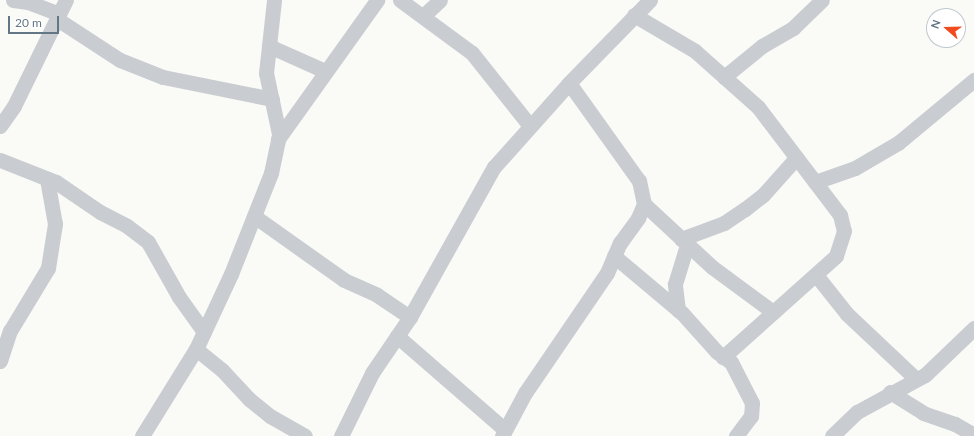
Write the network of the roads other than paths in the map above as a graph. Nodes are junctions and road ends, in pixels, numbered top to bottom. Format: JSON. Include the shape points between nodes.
{"nodes":[{"id":1,"x":13,"y":0,"type":"edge"},
{"id":2,"x":66,"y":0,"type":"edge"},
{"id":3,"x":274,"y":0,"type":"edge"},
{"id":4,"x":377,"y":0,"type":"edge"},
{"id":5,"x":400,"y":0,"type":"edge"},
{"id":6,"x":440,"y":0,"type":"edge"},
{"id":7,"x":650,"y":0,"type":"edge"},
{"id":8,"x":822,"y":0,"type":"edge"},
{"id":9,"x":634,"y":15,"type":"junction"},
{"id":10,"x":423,"y":16,"type":"junction"},
{"id":11,"x":58,"y":17,"type":"junction"},
{"id":12,"x":269,"y":46,"type":"junction"},
{"id":13,"x":325,"y":71,"type":"junction"},
{"id":14,"x":724,"y":77,"type":"junction"},
{"id":15,"x":974,"y":80,"type":"edge"},
{"id":16,"x":569,"y":83,"type":"junction"},
{"id":17,"x":272,"y":99,"type":"junction"},
{"id":18,"x":0,"y":126,"type":"edge"},
{"id":19,"x":530,"y":126,"type":"junction"},
{"id":20,"x":278,"y":139,"type":"junction"},
{"id":21,"x":796,"y":158,"type":"junction"},
{"id":22,"x":0,"y":160,"type":"edge"},
{"id":23,"x":47,"y":178,"type":"junction"},
{"id":24,"x":815,"y":182,"type":"junction"},
{"id":25,"x":644,"y":204,"type":"junction"},
{"id":26,"x":254,"y":216,"type":"junction"},
{"id":27,"x":684,"y":242,"type":"junction"},
{"id":28,"x":614,"y":256,"type":"junction"},
{"id":29,"x":816,"y":275,"type":"junction"},
{"id":30,"x":678,"y":310,"type":"junction"},
{"id":31,"x":773,"y":312,"type":"junction"},
{"id":32,"x":410,"y":317,"type":"junction"},
{"id":33,"x":974,"y":328,"type":"edge"},
{"id":34,"x":204,"y":332,"type":"junction"},
{"id":35,"x":397,"y":336,"type":"junction"},
{"id":36,"x":196,"y":349,"type":"junction"},
{"id":37,"x":723,"y":356,"type":"junction"},
{"id":38,"x":0,"y":361,"type":"edge"},
{"id":39,"x":916,"y":379,"type":"junction"},
{"id":40,"x":890,"y":392,"type":"junction"},
{"id":41,"x":503,"y":433,"type":"edge"},
{"id":42,"x":974,"y":435,"type":"edge"},
{"id":43,"x":142,"y":436,"type":"edge"},
{"id":44,"x":305,"y":436,"type":"edge"},
{"id":45,"x":341,"y":436,"type":"edge"},
{"id":46,"x":736,"y":436,"type":"edge"},
{"id":47,"x":832,"y":436,"type":"edge"}],
"edges":[{"from":1,"to":11,"type":"street","via":[[28,2]]},
{"from":2,"to":11,"type":"street"},
{"from":3,"to":12,"type":"street"},
{"from":4,"to":13,"type":"street"},
{"from":5,"to":10,"type":"street"},
{"from":6,"to":10,"type":"street"},
{"from":7,"to":9,"type":"street"},
{"from":8,"to":14,"type":"street","via":[[793,28],[762,46]]},
{"from":9,"to":14,"type":"street","via":[[695,51]]},
{"from":9,"to":16,"type":"street"},
{"from":10,"to":19,"type":"street","via":[[472,53]]},
{"from":11,"to":17,"type":"street","via":[[120,60],[163,77]]},
{"from":11,"to":18,"type":"street","via":[[14,106]]},
{"from":12,"to":13,"type":"street"},
{"from":12,"to":17,"type":"street","via":[[266,73]]},
{"from":13,"to":20,"type":"street"},
{"from":14,"to":21,"type":"street","via":[[758,107]]},
{"from":15,"to":24,"type":"street","via":[[898,143],[855,168]]},
{"from":16,"to":19,"type":"street"},
{"from":16,"to":25,"type":"street","via":[[639,181]]},
{"from":17,"to":20,"type":"street"},
{"from":19,"to":32,"type":"street","via":[[494,167]]},
{"from":20,"to":26,"type":"street","via":[[271,173]]},
{"from":21,"to":24,"type":"street"},
{"from":21,"to":27,"type":"street","via":[[763,195],[745,209],[724,223]]},
{"from":22,"to":23,"type":"street"},
{"from":23,"to":34,"type":"street","via":[[127,226],[148,242],[179,297]]},
{"from":23,"to":38,"type":"street","via":[[54,224],[48,268],[10,331]]},
{"from":24,"to":29,"type":"street","via":[[840,215],[844,231],[836,256]]},
{"from":25,"to":27,"type":"street"},
{"from":25,"to":28,"type":"street"},
{"from":26,"to":32,"type":"street","via":[[338,275],[377,295]]},
{"from":26,"to":34,"type":"street"},
{"from":27,"to":30,"type":"street","via":[[676,284]]},
{"from":27,"to":31,"type":"street"},
{"from":28,"to":30,"type":"street"},
{"from":28,"to":41,"type":"street","via":[[607,273],[551,353]]},
{"from":29,"to":31,"type":"street"},
{"from":29,"to":39,"type":"street","via":[[847,314]]},
{"from":30,"to":37,"type":"street"},
{"from":31,"to":37,"type":"street"},
{"from":32,"to":35,"type":"street"},
{"from":33,"to":39,"type":"street","via":[[925,375]]},
{"from":34,"to":36,"type":"street"},
{"from":35,"to":41,"type":"street"},
{"from":35,"to":45,"type":"street","via":[[372,373]]},
{"from":36,"to":43,"type":"street"},
{"from":36,"to":44,"type":"street","via":[[222,370],[248,399],[270,416]]},
{"from":37,"to":46,"type":"street","via":[[731,362],[752,403],[751,416]]},
{"from":39,"to":40,"type":"street"},
{"from":40,"to":42,"type":"street","via":[[923,413],[954,424]]},
{"from":40,"to":47,"type":"street","via":[[857,412]]}]}
